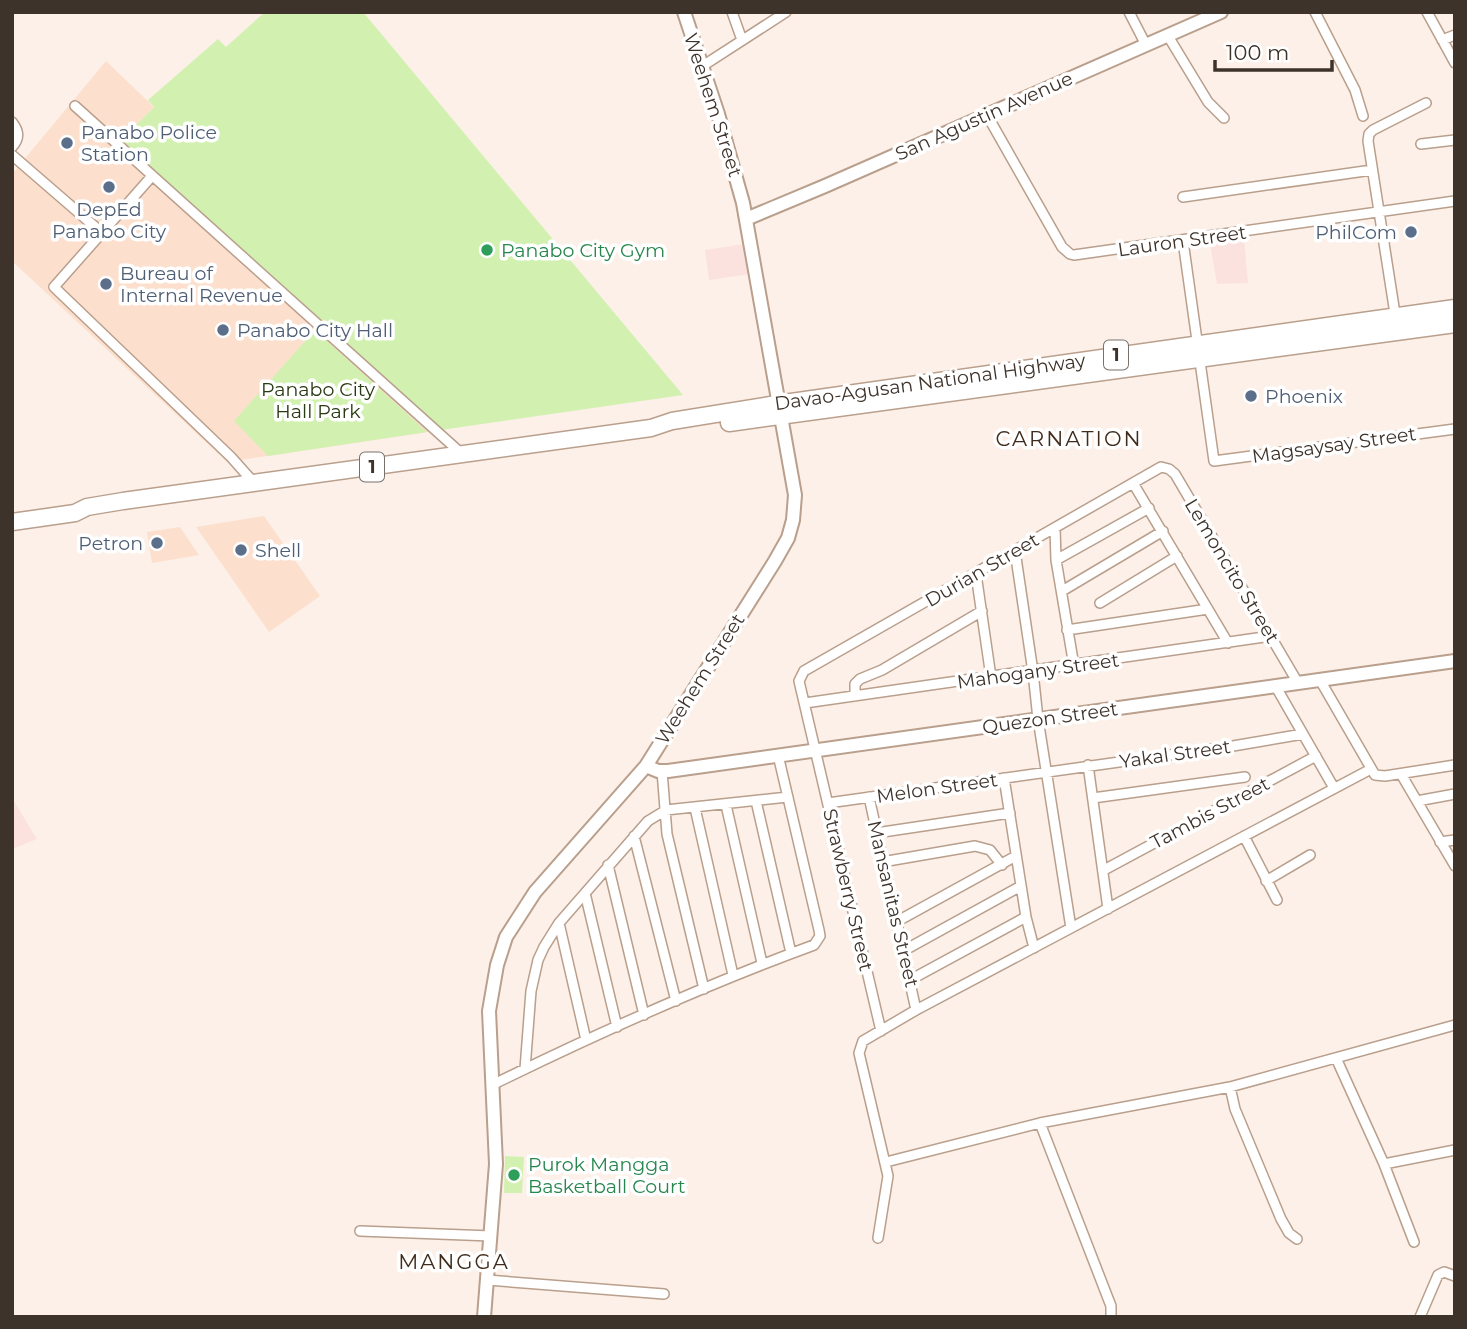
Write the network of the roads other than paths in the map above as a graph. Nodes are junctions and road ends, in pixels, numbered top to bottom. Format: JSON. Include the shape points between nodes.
{"nodes":[{"id":1,"x":684,"y":12,"type":"edge"},
{"id":2,"x":733,"y":12,"type":"edge"},
{"id":3,"x":786,"y":12,"type":"edge"},
{"id":4,"x":1129,"y":12,"type":"edge"},
{"id":5,"x":1221,"y":12,"type":"edge"},
{"id":6,"x":1315,"y":12,"type":"edge"},
{"id":7,"x":1427,"y":12,"type":"edge"},
{"id":8,"x":1455,"y":35,"type":"edge"},
{"id":9,"x":1168,"y":36,"type":"junction"},
{"id":10,"x":742,"y":40,"type":"junction"},
{"id":11,"x":1442,"y":40,"type":"junction"},
{"id":12,"x":1146,"y":45,"type":"junction"},
{"id":13,"x":1455,"y":63,"type":"edge"},
{"id":14,"x":701,"y":67,"type":"junction"},
{"id":15,"x":1426,"y":103,"type":"dead end"},
{"id":16,"x":75,"y":106,"type":"dead end"},
{"id":17,"x":987,"y":115,"type":"junction"},
{"id":18,"x":1363,"y":116,"type":"dead end"},
{"id":19,"x":1224,"y":118,"type":"dead end"},
{"id":20,"x":12,"y":122,"type":"edge"},
{"id":21,"x":1455,"y":140,"type":"edge"},
{"id":22,"x":1421,"y":144,"type":"dead end"},
{"id":23,"x":12,"y":146,"type":"edge"},
{"id":24,"x":12,"y":155,"type":"edge"},
{"id":25,"x":1372,"y":170,"type":"junction"},
{"id":26,"x":152,"y":176,"type":"junction"},
{"id":27,"x":1183,"y":197,"type":"dead end"},
{"id":28,"x":1455,"y":201,"type":"edge"},
{"id":29,"x":1379,"y":212,"type":"junction"},
{"id":30,"x":746,"y":219,"type":"junction"},
{"id":31,"x":101,"y":232,"type":"junction"},
{"id":32,"x":1183,"y":241,"type":"junction"},
{"id":33,"x":1455,"y":308,"type":"edge"},
{"id":34,"x":1396,"y":324,"type":"junction"},
{"id":35,"x":1455,"y":324,"type":"edge"},
{"id":36,"x":1199,"y":351,"type":"junction"},
{"id":37,"x":778,"y":410,"type":"junction"},
{"id":38,"x":1455,"y":429,"type":"edge"},
{"id":39,"x":462,"y":454,"type":"junction"},
{"id":40,"x":1161,"y":467,"type":"joint"},
{"id":41,"x":1133,"y":483,"type":"junction"},
{"id":42,"x":255,"y":484,"type":"junction"},
{"id":43,"x":87,"y":507,"type":"junction"},
{"id":44,"x":1149,"y":508,"type":"junction"},
{"id":45,"x":12,"y":512,"type":"edge"},
{"id":46,"x":12,"y":522,"type":"edge"},
{"id":47,"x":1055,"y":528,"type":"junction"},
{"id":48,"x":1163,"y":531,"type":"junction"},
{"id":49,"x":1015,"y":551,"type":"junction"},
{"id":50,"x":1177,"y":556,"type":"junction"},
{"id":51,"x":1056,"y":560,"type":"junction"},
{"id":52,"x":976,"y":574,"type":"junction"},
{"id":53,"x":1062,"y":592,"type":"junction"},
{"id":54,"x":1100,"y":603,"type":"dead end"},
{"id":55,"x":1208,"y":609,"type":"junction"},
{"id":56,"x":982,"y":611,"type":"junction"},
{"id":57,"x":1068,"y":630,"type":"junction"},
{"id":58,"x":1271,"y":636,"type":"junction"},
{"id":59,"x":1228,"y":643,"type":"junction"},
{"id":60,"x":1455,"y":662,"type":"edge"},
{"id":61,"x":1074,"y":666,"type":"junction"},
{"id":62,"x":804,"y":671,"type":"joint"},
{"id":63,"x":1033,"y":672,"type":"junction"},
{"id":64,"x":991,"y":677,"type":"junction"},
{"id":65,"x":1320,"y":680,"type":"junction"},
{"id":66,"x":1298,"y":683,"type":"junction"},
{"id":67,"x":1276,"y":687,"type":"junction"},
{"id":68,"x":855,"y":696,"type":"junction"},
{"id":69,"x":805,"y":704,"type":"junction"},
{"id":70,"x":1038,"y":719,"type":"junction"},
{"id":71,"x":1303,"y":734,"type":"junction"},
{"id":72,"x":816,"y":750,"type":"junction"},
{"id":73,"x":778,"y":755,"type":"junction"},
{"id":74,"x":1316,"y":756,"type":"junction"},
{"id":75,"x":1088,"y":765,"type":"junction"},
{"id":76,"x":1455,"y":765,"type":"edge"},
{"id":77,"x":646,"y":766,"type":"junction"},
{"id":78,"x":1371,"y":769,"type":"junction"},
{"id":79,"x":662,"y":771,"type":"junction"},
{"id":80,"x":1046,"y":772,"type":"junction"},
{"id":81,"x":1401,"y":774,"type":"junction"},
{"id":82,"x":1245,"y":777,"type":"dead end"},
{"id":83,"x":1004,"y":778,"type":"junction"},
{"id":84,"x":1334,"y":788,"type":"junction"},
{"id":85,"x":1455,"y":794,"type":"edge"},
{"id":86,"x":788,"y":797,"type":"junction"},
{"id":87,"x":869,"y":797,"type":"junction"},
{"id":88,"x":1093,"y":798,"type":"junction"},
{"id":89,"x":756,"y":801,"type":"junction"},
{"id":90,"x":1417,"y":801,"type":"junction"},
{"id":91,"x":828,"y":803,"type":"junction"},
{"id":92,"x":726,"y":805,"type":"junction"},
{"id":93,"x":695,"y":808,"type":"junction"},
{"id":94,"x":666,"y":810,"type":"junction"},
{"id":95,"x":1010,"y":813,"type":"junction"},
{"id":96,"x":876,"y":833,"type":"junction"},
{"id":97,"x":634,"y":836,"type":"junction"},
{"id":98,"x":1244,"y":836,"type":"junction"},
{"id":99,"x":1455,"y":840,"type":"edge"},
{"id":100,"x":1440,"y":842,"type":"junction"},
{"id":101,"x":1310,"y":855,"type":"dead end"},
{"id":102,"x":1016,"y":856,"type":"junction"},
{"id":103,"x":882,"y":862,"type":"junction"},
{"id":104,"x":608,"y":865,"type":"junction"},
{"id":105,"x":1002,"y":865,"type":"junction"},
{"id":106,"x":1455,"y":866,"type":"edge"},
{"id":107,"x":1104,"y":870,"type":"junction"},
{"id":108,"x":1266,"y":881,"type":"junction"},
{"id":109,"x":1021,"y":886,"type":"junction"},
{"id":110,"x":585,"y":893,"type":"junction"},
{"id":111,"x":1278,"y":900,"type":"dead end"},
{"id":112,"x":1108,"y":909,"type":"junction"},
{"id":113,"x":1026,"y":917,"type":"junction"},
{"id":114,"x":896,"y":922,"type":"junction"},
{"id":115,"x":559,"y":923,"type":"junction"},
{"id":116,"x":1071,"y":928,"type":"junction"},
{"id":117,"x":1034,"y":948,"type":"junction"},
{"id":118,"x":903,"y":951,"type":"junction"},
{"id":119,"x":791,"y":953,"type":"junction"},
{"id":120,"x":762,"y":963,"type":"junction"},
{"id":121,"x":733,"y":975,"type":"junction"},
{"id":122,"x":910,"y":980,"type":"junction"},
{"id":123,"x":704,"y":989,"type":"junction"},
{"id":124,"x":676,"y":1002,"type":"junction"},
{"id":125,"x":916,"y":1010,"type":"junction"},
{"id":126,"x":644,"y":1015,"type":"junction"},
{"id":127,"x":1455,"y":1025,"type":"edge"},
{"id":128,"x":617,"y":1027,"type":"junction"},
{"id":129,"x":881,"y":1031,"type":"junction"},
{"id":130,"x":586,"y":1040,"type":"junction"},
{"id":131,"x":1336,"y":1058,"type":"junction"},
{"id":132,"x":525,"y":1069,"type":"junction"},
{"id":133,"x":494,"y":1084,"type":"junction"},
{"id":134,"x":1230,"y":1087,"type":"junction"},
{"id":135,"x":1040,"y":1123,"type":"junction"},
{"id":136,"x":1455,"y":1150,"type":"edge"},
{"id":137,"x":886,"y":1162,"type":"junction"},
{"id":138,"x":1384,"y":1164,"type":"junction"},
{"id":139,"x":360,"y":1231,"type":"dead end"},
{"id":140,"x":491,"y":1236,"type":"junction"},
{"id":141,"x":878,"y":1238,"type":"dead end"},
{"id":142,"x":1297,"y":1239,"type":"dead end"},
{"id":143,"x":1414,"y":1242,"type":"dead end"},
{"id":144,"x":1455,"y":1276,"type":"edge"},
{"id":145,"x":487,"y":1280,"type":"junction"},
{"id":146,"x":664,"y":1294,"type":"dead end"},
{"id":147,"x":484,"y":1317,"type":"edge"},
{"id":148,"x":1111,"y":1317,"type":"edge"},
{"id":149,"x":1420,"y":1317,"type":"edge"}],
"edges":[{"from":1,"to":14,"type":"street","name":"Weehem Street"},
{"from":2,"to":10,"type":"street"},
{"from":3,"to":10,"type":"street"},
{"from":4,"to":12,"type":"street"},
{"from":5,"to":9,"type":"street","name":"San Agustin Avenue"},
{"from":6,"to":18,"type":"street","via":[[1355,90]]},
{"from":7,"to":11,"type":"street"},
{"from":8,"to":11,"type":"street"},
{"from":9,"to":12,"type":"street","name":"San Agustin Avenue"},
{"from":9,"to":19,"type":"street","via":[[1208,102]]},
{"from":10,"to":14,"type":"street"},
{"from":11,"to":13,"type":"street"},
{"from":12,"to":17,"type":"street","name":"San Agustin Avenue"},
{"from":14,"to":30,"type":"street","name":"Weehem Street"},
{"from":15,"to":25,"type":"street","via":[[1369,134]]},
{"from":16,"to":26,"type":"street"},
{"from":17,"to":30,"type":"street","name":"San Agustin Avenue"},
{"from":17,"to":32,"type":"street","name":"Lauron Street","via":[[1070,254]]},
{"from":20,"to":23,"type":"street","via":[[18,132]]},
{"from":21,"to":22,"type":"street"},
{"from":24,"to":31,"type":"street"},
{"from":25,"to":27,"type":"street"},
{"from":25,"to":29,"type":"street"},
{"from":26,"to":31,"type":"street"},
{"from":26,"to":39,"type":"street"},
{"from":28,"to":29,"type":"street","name":"Lauron Street"},
{"from":29,"to":32,"type":"street","name":"Lauron Street"},
{"from":29,"to":34,"type":"street"},
{"from":30,"to":37,"type":"street","name":"Weehem Street"},
{"from":31,"to":42,"type":"street","via":[[54,287]]},
{"from":32,"to":36,"type":"street"},
{"from":33,"to":34,"type":"highway","name":"Davao-Agusan National Highway","number":"1"},
{"from":34,"to":35,"type":"highway","name":"Davao-Agusan National Highway","number":"1"},
{"from":34,"to":36,"type":"highway","name":"Davao-Agusan National Highway","number":"1"},
{"from":36,"to":37,"type":"highway","name":"Davao-Agusan National Highway","number":"1"},
{"from":36,"to":38,"type":"street","name":"Magsaysay Street","via":[[1214,461]]},
{"from":37,"to":39,"type":"highway","name":"Davao-Agusan National Highway","number":"1","via":[[672,421]]},
{"from":37,"to":77,"type":"street","name":"Weehem Street","via":[[795,495],[788,538]]},
{"from":39,"to":42,"type":"highway","name":"Davao-Agusan National Highway","number":"1"},
{"from":40,"to":41,"type":"street","name":"Durian Street"},
{"from":40,"to":58,"type":"street","name":"Lemoncito Street","via":[[1175,474]]},
{"from":41,"to":44,"type":"street"},
{"from":41,"to":47,"type":"street","name":"Durian Street"},
{"from":42,"to":43,"type":"highway","name":"Davao-Agusan National Highway","number":"1"},
{"from":43,"to":45,"type":"highway","name":"Davao-Agusan National Highway","number":"1","via":[[73,504]]},
{"from":43,"to":46,"type":"highway","name":"Davao-Agusan National Highway","number":"1","via":[[75,513]]},
{"from":44,"to":48,"type":"street"},
{"from":44,"to":51,"type":"street"},
{"from":47,"to":49,"type":"street","name":"Durian Street"},
{"from":47,"to":51,"type":"street"},
{"from":48,"to":50,"type":"street"},
{"from":48,"to":53,"type":"street"},
{"from":49,"to":52,"type":"street","name":"Durian Street"},
{"from":49,"to":63,"type":"street"},
{"from":50,"to":54,"type":"street"},
{"from":50,"to":55,"type":"street"},
{"from":51,"to":53,"type":"street"},
{"from":52,"to":56,"type":"street"},
{"from":52,"to":62,"type":"street","name":"Durian Street"},
{"from":53,"to":57,"type":"street"},
{"from":55,"to":57,"type":"street"},
{"from":55,"to":59,"type":"street"},
{"from":56,"to":64,"type":"street"},
{"from":56,"to":68,"type":"street","via":[[860,679]]},
{"from":57,"to":61,"type":"street"},
{"from":58,"to":59,"type":"street","name":"Mahogany Street"},
{"from":58,"to":66,"type":"street","name":"Lemoncito Street"},
{"from":59,"to":61,"type":"street","name":"Mahogany Street"},
{"from":60,"to":65,"type":"street","name":"Quezon Street"},
{"from":61,"to":63,"type":"street","name":"Mahogany Street"},
{"from":62,"to":69,"type":"street","name":"Strawberry Street","via":[[799,681]]},
{"from":63,"to":64,"type":"street","name":"Mahogany Street"},
{"from":63,"to":70,"type":"street"},
{"from":64,"to":68,"type":"street","name":"Mahogany Street"},
{"from":65,"to":66,"type":"street","name":"Quezon Street"},
{"from":65,"to":78,"type":"street"},
{"from":66,"to":67,"type":"street","name":"Quezon Street"},
{"from":67,"to":70,"type":"street","name":"Quezon Street"},
{"from":67,"to":71,"type":"street"},
{"from":68,"to":69,"type":"street","name":"Mahogany Street"},
{"from":69,"to":72,"type":"street","name":"Strawberry Street"},
{"from":70,"to":72,"type":"street","name":"Quezon Street"},
{"from":70,"to":80,"type":"street"},
{"from":71,"to":74,"type":"street"},
{"from":71,"to":75,"type":"street","name":"Yakal Street"},
{"from":72,"to":73,"type":"street","name":"Quezon Street"},
{"from":72,"to":91,"type":"street","name":"Strawberry Street"},
{"from":73,"to":79,"type":"street","name":"Quezon Street"},
{"from":73,"to":86,"type":"street"},
{"from":74,"to":84,"type":"street"},
{"from":74,"to":107,"type":"street","name":"Tambis Street"},
{"from":75,"to":80,"type":"street","name":"Yakal Street"},
{"from":75,"to":88,"type":"street"},
{"from":76,"to":81,"type":"street"},
{"from":77,"to":79,"type":"street","name":"Quezon Street"},
{"from":77,"to":133,"type":"street","name":"Weehem Street","via":[[535,892],[506,937],[489,1011]]},
{"from":78,"to":81,"type":"street","via":[[1378,776]]},
{"from":78,"to":84,"type":"street"},
{"from":79,"to":94,"type":"street"},
{"from":80,"to":83,"type":"street","name":"Melon Street"},
{"from":80,"to":116,"type":"street"},
{"from":81,"to":90,"type":"street"},
{"from":82,"to":88,"type":"street"},
{"from":83,"to":87,"type":"street","name":"Melon Street"},
{"from":83,"to":95,"type":"street"},
{"from":84,"to":98,"type":"street"},
{"from":85,"to":90,"type":"street"},
{"from":86,"to":89,"type":"street"},
{"from":86,"to":119,"type":"street","via":[[820,936],[814,945]]},
{"from":87,"to":91,"type":"street","name":"Melon Street"},
{"from":87,"to":96,"type":"street","name":"Mansanitas Street"},
{"from":88,"to":107,"type":"street"},
{"from":89,"to":92,"type":"street"},
{"from":89,"to":119,"type":"street"},
{"from":90,"to":100,"type":"street"},
{"from":91,"to":129,"type":"street","name":"Strawberry Street"},
{"from":92,"to":93,"type":"street"},
{"from":92,"to":120,"type":"street"},
{"from":93,"to":94,"type":"street"},
{"from":93,"to":121,"type":"street"},
{"from":94,"to":97,"type":"street"},
{"from":94,"to":123,"type":"street","via":[[667,834]]},
{"from":95,"to":96,"type":"street"},
{"from":95,"to":102,"type":"street"},
{"from":96,"to":103,"type":"street","name":"Mansanitas Street"},
{"from":97,"to":104,"type":"street"},
{"from":97,"to":124,"type":"street"},
{"from":98,"to":108,"type":"street"},
{"from":98,"to":112,"type":"street"},
{"from":99,"to":100,"type":"street"},
{"from":100,"to":106,"type":"street"},
{"from":101,"to":108,"type":"street"},
{"from":102,"to":105,"type":"street"},
{"from":102,"to":109,"type":"street"},
{"from":103,"to":105,"type":"street","via":[[975,846],[990,850]]},
{"from":103,"to":114,"type":"street","name":"Mansanitas Street"},
{"from":104,"to":110,"type":"street"},
{"from":104,"to":126,"type":"street"},
{"from":105,"to":114,"type":"street"},
{"from":107,"to":112,"type":"street"},
{"from":108,"to":111,"type":"street"},
{"from":109,"to":113,"type":"street"},
{"from":109,"to":118,"type":"street"},
{"from":110,"to":115,"type":"street"},
{"from":110,"to":128,"type":"street"},
{"from":112,"to":116,"type":"street"},
{"from":113,"to":117,"type":"street"},
{"from":113,"to":122,"type":"street"},
{"from":114,"to":118,"type":"street","name":"Mansanitas Street"},
{"from":115,"to":130,"type":"street"},
{"from":115,"to":132,"type":"street","via":[[538,960]]},
{"from":116,"to":117,"type":"street"},
{"from":117,"to":125,"type":"street"},
{"from":118,"to":122,"type":"street","name":"Mansanitas Street"},
{"from":119,"to":120,"type":"street"},
{"from":120,"to":121,"type":"street"},
{"from":121,"to":123,"type":"street"},
{"from":122,"to":125,"type":"street","name":"Mansanitas Street"},
{"from":123,"to":124,"type":"street"},
{"from":124,"to":126,"type":"street"},
{"from":125,"to":129,"type":"street"},
{"from":126,"to":128,"type":"street"},
{"from":127,"to":131,"type":"street"},
{"from":128,"to":130,"type":"street"},
{"from":129,"to":137,"type":"street","via":[[861,1044],[859,1053]]},
{"from":130,"to":132,"type":"street"},
{"from":131,"to":134,"type":"street"},
{"from":131,"to":138,"type":"street"},
{"from":132,"to":133,"type":"street"},
{"from":133,"to":140,"type":"street","name":"Weehem Street","via":[[496,1164]]},
{"from":134,"to":135,"type":"street"},
{"from":134,"to":142,"type":"street","via":[[1281,1219]]},
{"from":135,"to":137,"type":"street"},
{"from":135,"to":148,"type":"street"},
{"from":136,"to":138,"type":"street"},
{"from":137,"to":141,"type":"street","via":[[887,1196]]},
{"from":138,"to":143,"type":"street"},
{"from":139,"to":140,"type":"street"},
{"from":140,"to":145,"type":"street","name":"Weehem Street"},
{"from":144,"to":149,"type":"street","via":[[1438,1275]]},
{"from":145,"to":146,"type":"street"},
{"from":145,"to":147,"type":"street","name":"Weehem Street"}]}
